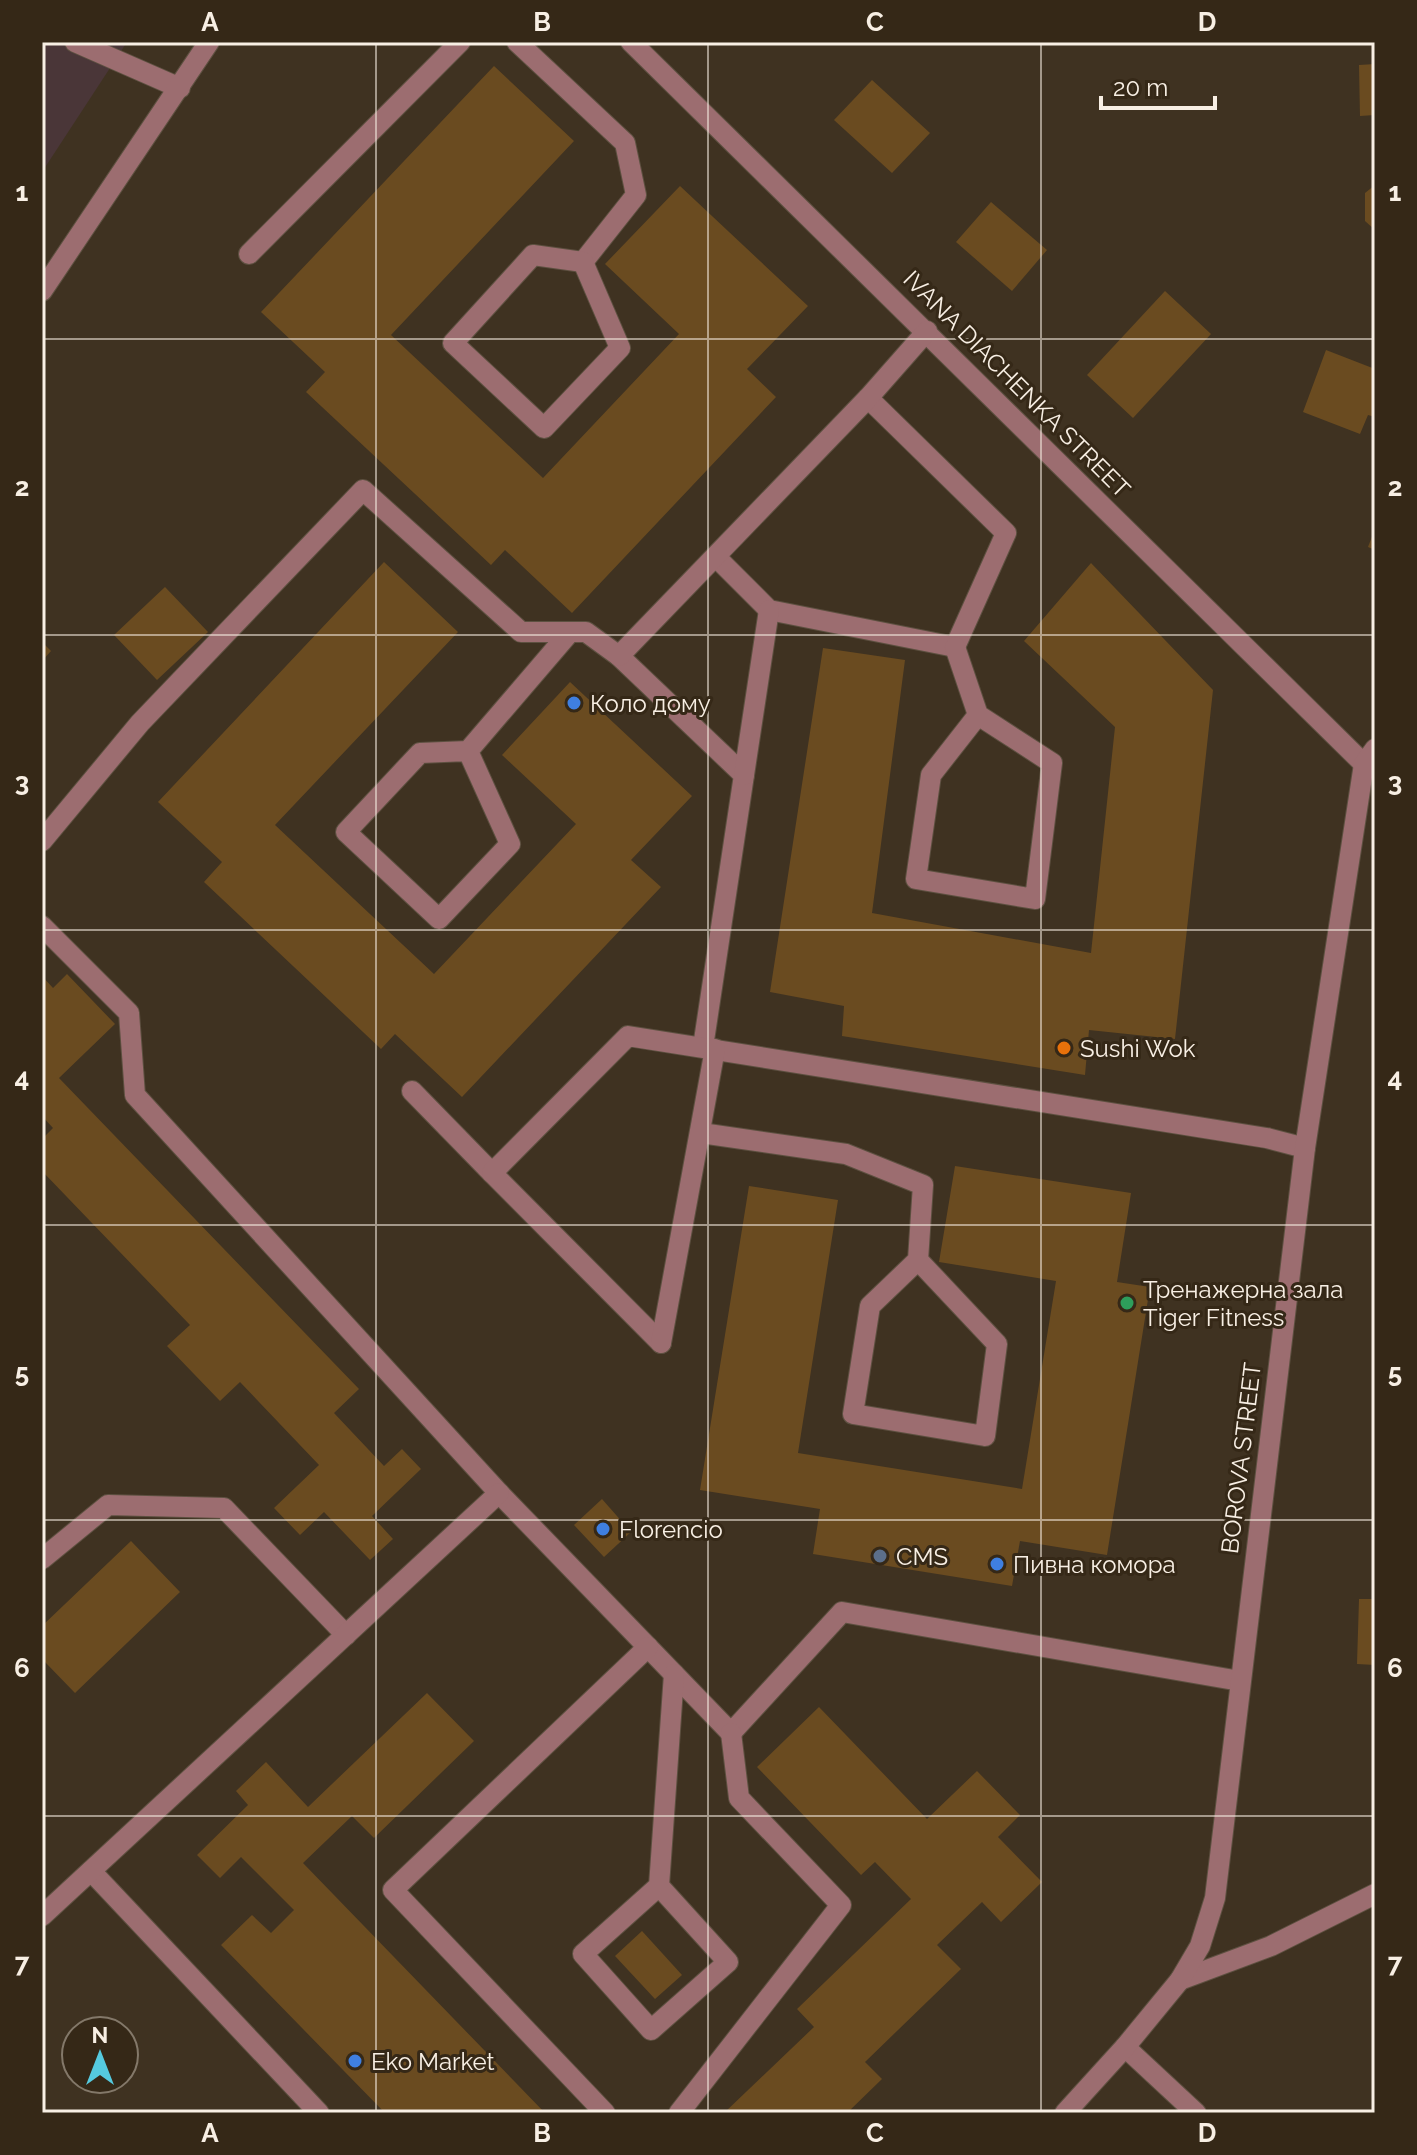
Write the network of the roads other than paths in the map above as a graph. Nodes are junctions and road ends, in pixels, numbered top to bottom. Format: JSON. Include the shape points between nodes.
{"nodes":[{"id":1,"x":75,"y":42,"type":"edge"},
{"id":2,"x":209,"y":42,"type":"edge"},
{"id":3,"x":460,"y":42,"type":"edge"},
{"id":4,"x":517,"y":42,"type":"edge"},
{"id":5,"x":631,"y":42,"type":"edge"},
{"id":6,"x":180,"y":88,"type":"junction"},
{"id":7,"x":249,"y":254,"type":"dead end"},
{"id":8,"x":583,"y":262,"type":"junction"},
{"id":9,"x":42,"y":291,"type":"edge"},
{"id":10,"x":927,"y":331,"type":"junction"},
{"id":11,"x":868,"y":398,"type":"junction"},
{"id":12,"x":716,"y":557,"type":"junction"},
{"id":13,"x":769,"y":610,"type":"junction"},
{"id":14,"x":570,"y":632,"type":"junction"},
{"id":15,"x":955,"y":647,"type":"junction"},
{"id":16,"x":619,"y":656,"type":"junction"},
{"id":17,"x":978,"y":715,"type":"junction"},
{"id":18,"x":468,"y":751,"type":"junction"},
{"id":19,"x":1370,"y":757,"type":"edge"},
{"id":20,"x":744,"y":775,"type":"junction"},
{"id":21,"x":42,"y":841,"type":"edge"},
{"id":22,"x":42,"y":926,"type":"edge"},
{"id":23,"x":709,"y":1048,"type":"junction"},
{"id":24,"x":412,"y":1091,"type":"dead end"},
{"id":25,"x":701,"y":1133,"type":"junction"},
{"id":26,"x":1305,"y":1148,"type":"junction"},
{"id":27,"x":492,"y":1173,"type":"junction"},
{"id":28,"x":918,"y":1260,"type":"junction"},
{"id":29,"x":499,"y":1493,"type":"junction"},
{"id":30,"x":42,"y":1559,"type":"edge"},
{"id":31,"x":346,"y":1635,"type":"junction"},
{"id":32,"x":648,"y":1647,"type":"junction"},
{"id":33,"x":674,"y":1674,"type":"junction"},
{"id":34,"x":1240,"y":1681,"type":"junction"},
{"id":35,"x":731,"y":1733,"type":"junction"},
{"id":36,"x":91,"y":1871,"type":"junction"},
{"id":37,"x":659,"y":1886,"type":"junction"},
{"id":38,"x":1375,"y":1894,"type":"edge"},
{"id":39,"x":42,"y":1916,"type":"edge"},
{"id":40,"x":1180,"y":1980,"type":"junction"},
{"id":41,"x":1125,"y":2047,"type":"junction"},
{"id":42,"x":319,"y":2113,"type":"edge"},
{"id":43,"x":605,"y":2113,"type":"edge"},
{"id":44,"x":679,"y":2113,"type":"edge"},
{"id":45,"x":1065,"y":2113,"type":"edge"},
{"id":46,"x":1196,"y":2113,"type":"edge"}],
"edges":[{"from":1,"to":6,"type":"street"},
{"from":2,"to":6,"type":"street"},
{"from":3,"to":7,"type":"street"},
{"from":4,"to":8,"type":"street","via":[[625,143],[636,195]]},
{"from":5,"to":10,"type":"street","name":"IVANA DIACHENKA STREET"},
{"from":6,"to":9,"type":"street"},
{"from":8,"to":8,"type":"street","via":[[533,255],[453,343],[544,428],[620,348]]},
{"from":10,"to":11,"type":"street"},
{"from":10,"to":19,"type":"street","name":"IVANA DIACHENKA STREET"},
{"from":11,"to":12,"type":"street"},
{"from":11,"to":15,"type":"street","via":[[1006,533]]},
{"from":12,"to":13,"type":"street"},
{"from":12,"to":16,"type":"street"},
{"from":13,"to":15,"type":"street"},
{"from":13,"to":20,"type":"street"},
{"from":14,"to":16,"type":"street","via":[[586,632]]},
{"from":14,"to":18,"type":"street"},
{"from":14,"to":21,"type":"street","via":[[521,632],[363,490],[140,723]]},
{"from":15,"to":17,"type":"street"},
{"from":16,"to":20,"type":"street"},
{"from":17,"to":17,"type":"street","via":[[931,775],[916,879],[1035,899],[1052,763]]},
{"from":18,"to":18,"type":"street","via":[[510,844],[439,919],[346,832],[420,753]]},
{"from":19,"to":26,"type":"street","name":"BOROVA STREET"},
{"from":20,"to":23,"type":"street"},
{"from":22,"to":29,"type":"street","via":[[129,1013],[135,1095]]},
{"from":23,"to":25,"type":"street"},
{"from":23,"to":26,"type":"street"},
{"from":23,"to":27,"type":"street","via":[[628,1036]]},
{"from":24,"to":27,"type":"street"},
{"from":25,"to":27,"type":"street","via":[[661,1343]]},
{"from":25,"to":28,"type":"street","via":[[846,1154],[923,1185]]},
{"from":26,"to":34,"type":"street","name":"BOROVA STREET"},
{"from":28,"to":28,"type":"street","via":[[997,1344],[985,1436],[853,1414],[870,1306]]},
{"from":29,"to":31,"type":"street"},
{"from":29,"to":32,"type":"street"},
{"from":30,"to":31,"type":"street","via":[[108,1505],[224,1508]]},
{"from":31,"to":36,"type":"street"},
{"from":32,"to":33,"type":"street"},
{"from":32,"to":43,"type":"street","via":[[393,1890]]},
{"from":33,"to":35,"type":"street"},
{"from":33,"to":37,"type":"street"},
{"from":34,"to":35,"type":"street","via":[[842,1612]]},
{"from":34,"to":40,"type":"street","name":"BOROVA STREET","via":[[1215,1898],[1200,1946]]},
{"from":35,"to":44,"type":"street","via":[[739,1798],[841,1905]]},
{"from":36,"to":39,"type":"street"},
{"from":36,"to":42,"type":"street"},
{"from":37,"to":37,"type":"street","via":[[583,1954],[651,2030],[728,1962]]},
{"from":38,"to":40,"type":"street","via":[[1271,1946]]},
{"from":40,"to":41,"type":"street","name":"BOROVA STREET"},
{"from":41,"to":45,"type":"street","name":"BOROVA STREET"},
{"from":41,"to":46,"type":"street"}]}
